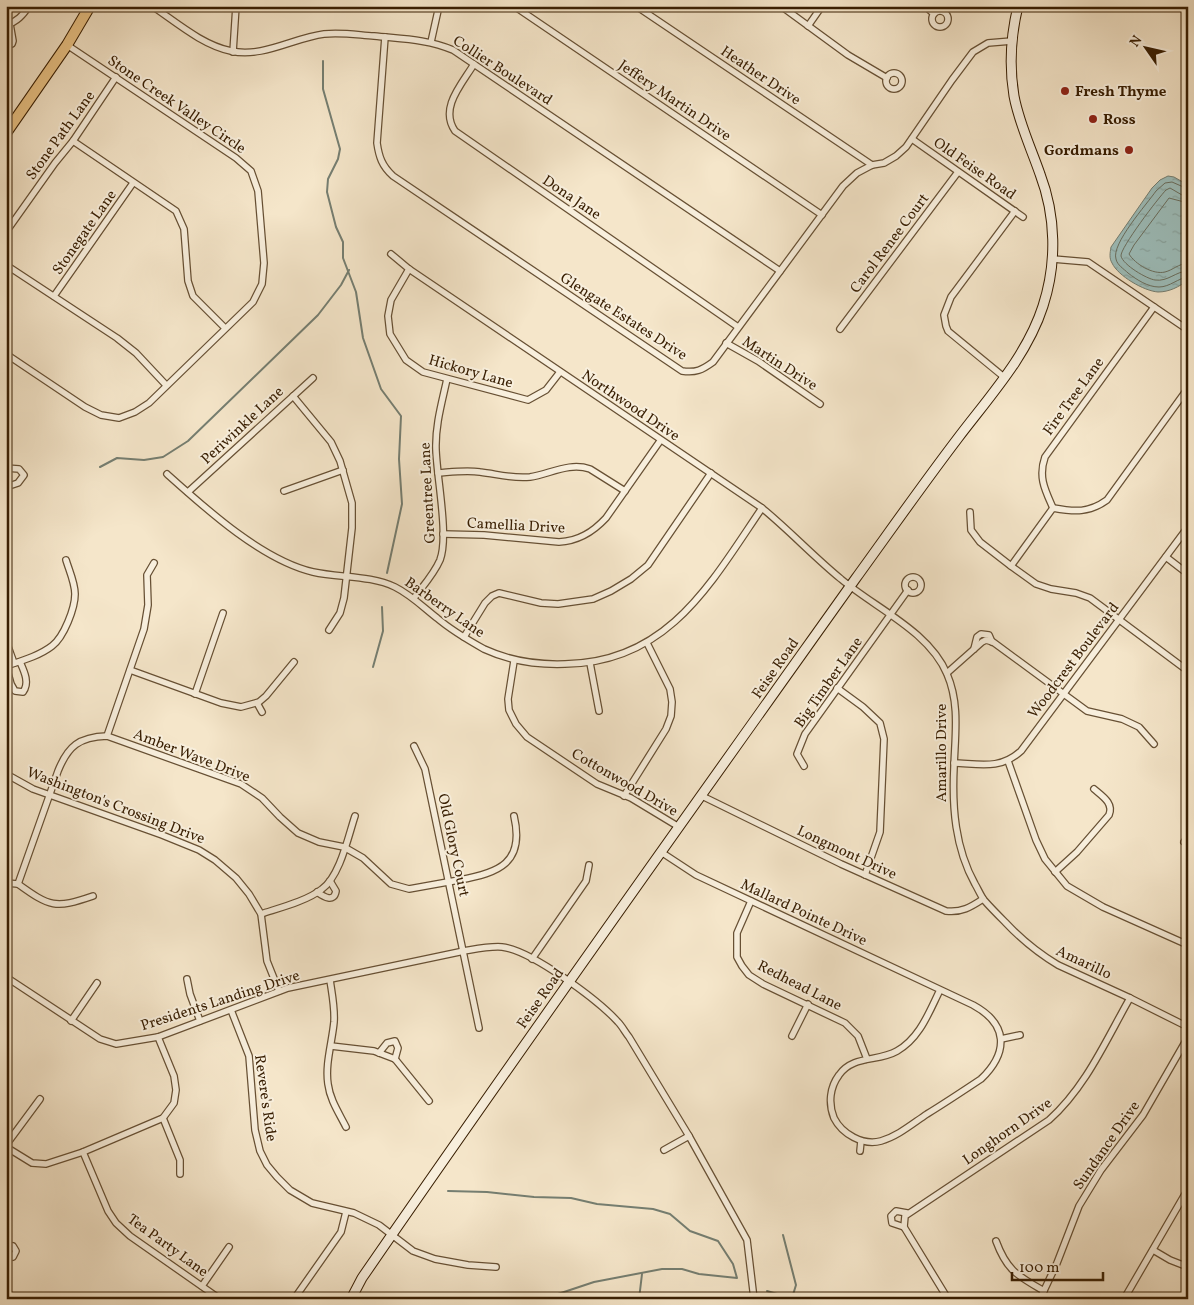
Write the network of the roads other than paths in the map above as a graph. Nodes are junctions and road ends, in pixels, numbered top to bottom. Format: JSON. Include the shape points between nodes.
{"nodes":[{"id":1,"x":29,"y":6,"type":"edge"},
{"id":2,"x":90,"y":6,"type":"edge"},
{"id":3,"x":152,"y":6,"type":"edge"},
{"id":4,"x":236,"y":6,"type":"edge"},
{"id":5,"x":439,"y":6,"type":"edge"},
{"id":6,"x":514,"y":6,"type":"edge"},
{"id":7,"x":636,"y":6,"type":"edge"},
{"id":8,"x":780,"y":6,"type":"edge"},
{"id":9,"x":822,"y":6,"type":"edge"},
{"id":10,"x":926,"y":6,"type":"edge"},
{"id":11,"x":1018,"y":6,"type":"edge"},
{"id":12,"x":934,"y":14,"type":"dead end"},
{"id":13,"x":8,"y":24,"type":"edge"},
{"id":14,"x":808,"y":26,"type":"junction"},
{"id":15,"x":385,"y":37,"type":"junction"},
{"id":16,"x":1012,"y":41,"type":"junction"},
{"id":17,"x":431,"y":42,"type":"junction"},
{"id":18,"x":67,"y":45,"type":"junction"},
{"id":19,"x":6,"y":46,"type":"edge"},
{"id":20,"x":233,"y":52,"type":"junction"},
{"id":21,"x":474,"y":64,"type":"junction"},
{"id":22,"x":116,"y":77,"type":"junction"},
{"id":23,"x":887,"y":78,"type":"dead end"},
{"id":24,"x":6,"y":134,"type":"edge"},
{"id":25,"x":912,"y":139,"type":"junction"},
{"id":26,"x":73,"y":141,"type":"junction"},
{"id":27,"x":872,"y":165,"type":"junction"},
{"id":28,"x":958,"y":172,"type":"junction"},
{"id":29,"x":134,"y":182,"type":"junction"},
{"id":30,"x":1014,"y":212,"type":"junction"},
{"id":31,"x":822,"y":215,"type":"junction"},
{"id":32,"x":1023,"y":217,"type":"dead end"},
{"id":33,"x":6,"y":232,"type":"edge"},
{"id":34,"x":390,"y":254,"type":"dead end"},
{"id":35,"x":1053,"y":260,"type":"junction"},
{"id":36,"x":6,"y":265,"type":"edge"},
{"id":37,"x":409,"y":269,"type":"junction"},
{"id":38,"x":780,"y":271,"type":"junction"},
{"id":39,"x":54,"y":296,"type":"junction"},
{"id":40,"x":1154,"y":307,"type":"junction"},
{"id":41,"x":738,"y":327,"type":"junction"},
{"id":42,"x":225,"y":328,"type":"junction"},
{"id":43,"x":840,"y":329,"type":"dead end"},
{"id":44,"x":1188,"y":330,"type":"edge"},
{"id":45,"x":726,"y":343,"type":"junction"},
{"id":46,"x":6,"y":354,"type":"edge"},
{"id":47,"x":560,"y":372,"type":"junction"},
{"id":48,"x":1004,"y":377,"type":"junction"},
{"id":49,"x":313,"y":378,"type":"dead end"},
{"id":50,"x":447,"y":379,"type":"junction"},
{"id":51,"x":166,"y":385,"type":"junction"},
{"id":52,"x":1188,"y":388,"type":"edge"},
{"id":53,"x":293,"y":396,"type":"junction"},
{"id":54,"x":820,"y":404,"type":"dead end"},
{"id":55,"x":660,"y":441,"type":"junction"},
{"id":56,"x":6,"y":469,"type":"edge"},
{"id":57,"x":343,"y":470,"type":"junction"},
{"id":58,"x":438,"y":473,"type":"junction"},
{"id":59,"x":711,"y":473,"type":"junction"},
{"id":60,"x":167,"y":474,"type":"dead end"},
{"id":61,"x":9,"y":486,"type":"junction"},
{"id":62,"x":284,"y":490,"type":"dead end"},
{"id":63,"x":625,"y":491,"type":"junction"},
{"id":64,"x":188,"y":492,"type":"junction"},
{"id":65,"x":6,"y":500,"type":"edge"},
{"id":66,"x":762,"y":508,"type":"junction"},
{"id":67,"x":1054,"y":508,"type":"junction"},
{"id":68,"x":970,"y":512,"type":"dead end"},
{"id":69,"x":1188,"y":527,"type":"edge"},
{"id":70,"x":443,"y":534,"type":"junction"},
{"id":71,"x":1166,"y":557,"type":"junction"},
{"id":72,"x":66,"y":560,"type":"dead end"},
{"id":73,"x":154,"y":563,"type":"dead end"},
{"id":74,"x":1011,"y":566,"type":"junction"},
{"id":75,"x":1188,"y":574,"type":"edge"},
{"id":76,"x":347,"y":576,"type":"junction"},
{"id":77,"x":850,"y":586,"type":"junction"},
{"id":78,"x":908,"y":590,"type":"dead end"},
{"id":79,"x":414,"y":598,"type":"junction"},
{"id":80,"x":223,"y":613,"type":"dead end"},
{"id":81,"x":890,"y":616,"type":"junction"},
{"id":82,"x":1119,"y":620,"type":"junction"},
{"id":83,"x":329,"y":630,"type":"dead end"},
{"id":84,"x":464,"y":637,"type":"junction"},
{"id":85,"x":6,"y":641,"type":"edge"},
{"id":86,"x":647,"y":643,"type":"junction"},
{"id":87,"x":514,"y":661,"type":"junction"},
{"id":88,"x":294,"y":662,"type":"dead end"},
{"id":89,"x":17,"y":663,"type":"junction"},
{"id":90,"x":590,"y":663,"type":"junction"},
{"id":91,"x":6,"y":666,"type":"edge"},
{"id":92,"x":130,"y":670,"type":"junction"},
{"id":93,"x":1188,"y":672,"type":"edge"},
{"id":94,"x":946,"y":673,"type":"junction"},
{"id":95,"x":837,"y":688,"type":"junction"},
{"id":96,"x":195,"y":694,"type":"junction"},
{"id":97,"x":1064,"y":694,"type":"junction"},
{"id":98,"x":256,"y":703,"type":"junction"},
{"id":99,"x":599,"y":711,"type":"dead end"},
{"id":100,"x":262,"y":712,"type":"dead end"},
{"id":101,"x":107,"y":736,"type":"junction"},
{"id":102,"x":1154,"y":744,"type":"dead end"},
{"id":103,"x":414,"y":746,"type":"dead end"},
{"id":104,"x":1008,"y":761,"type":"junction"},
{"id":105,"x":954,"y":763,"type":"junction"},
{"id":106,"x":804,"y":766,"type":"dead end"},
{"id":107,"x":6,"y":774,"type":"edge"},
{"id":108,"x":1094,"y":789,"type":"dead end"},
{"id":109,"x":49,"y":796,"type":"junction"},
{"id":110,"x":624,"y":796,"type":"junction"},
{"id":111,"x":702,"y":796,"type":"junction"},
{"id":112,"x":355,"y":816,"type":"dead end"},
{"id":113,"x":514,"y":816,"type":"dead end"},
{"id":114,"x":679,"y":827,"type":"junction"},
{"id":115,"x":344,"y":847,"type":"junction"},
{"id":116,"x":661,"y":852,"type":"junction"},
{"id":117,"x":589,"y":865,"type":"dead end"},
{"id":118,"x":1055,"y":872,"type":"junction"},
{"id":119,"x":865,"y":874,"type":"junction"},
{"id":120,"x":330,"y":881,"type":"junction"},
{"id":121,"x":449,"y":882,"type":"junction"},
{"id":122,"x":6,"y":883,"type":"edge"},
{"id":123,"x":18,"y":884,"type":"junction"},
{"id":124,"x":317,"y":892,"type":"junction"},
{"id":125,"x":93,"y":896,"type":"dead end"},
{"id":126,"x":983,"y":899,"type":"junction"},
{"id":127,"x":751,"y":901,"type":"junction"},
{"id":128,"x":261,"y":914,"type":"junction"},
{"id":129,"x":1188,"y":945,"type":"edge"},
{"id":130,"x":464,"y":951,"type":"junction"},
{"id":131,"x":532,"y":959,"type":"junction"},
{"id":132,"x":6,"y":977,"type":"edge"},
{"id":133,"x":187,"y":978,"type":"dead end"},
{"id":134,"x":330,"y":980,"type":"junction"},
{"id":135,"x":568,"y":982,"type":"junction"},
{"id":136,"x":97,"y":983,"type":"dead end"},
{"id":137,"x":940,"y":990,"type":"junction"},
{"id":138,"x":279,"y":991,"type":"junction"},
{"id":139,"x":1130,"y":998,"type":"junction"},
{"id":140,"x":808,"y":1004,"type":"junction"},
{"id":141,"x":231,"y":1010,"type":"junction"},
{"id":142,"x":71,"y":1021,"type":"junction"},
{"id":143,"x":200,"y":1021,"type":"junction"},
{"id":144,"x":1188,"y":1027,"type":"edge"},
{"id":145,"x":479,"y":1028,"type":"dead end"},
{"id":146,"x":792,"y":1036,"type":"dead end"},
{"id":147,"x":1020,"y":1036,"type":"dead end"},
{"id":148,"x":158,"y":1037,"type":"junction"},
{"id":149,"x":1188,"y":1037,"type":"edge"},
{"id":150,"x":1000,"y":1039,"type":"junction"},
{"id":151,"x":331,"y":1046,"type":"junction"},
{"id":152,"x":379,"y":1053,"type":"junction"},
{"id":153,"x":396,"y":1059,"type":"junction"},
{"id":154,"x":867,"y":1059,"type":"junction"},
{"id":155,"x":40,"y":1099,"type":"dead end"},
{"id":156,"x":428,"y":1100,"type":"dead end"},
{"id":157,"x":163,"y":1118,"type":"junction"},
{"id":158,"x":346,"y":1127,"type":"dead end"},
{"id":159,"x":689,"y":1136,"type":"junction"},
{"id":160,"x":861,"y":1141,"type":"junction"},
{"id":161,"x":6,"y":1146,"type":"edge"},
{"id":162,"x":664,"y":1150,"type":"dead end"},
{"id":163,"x":860,"y":1151,"type":"dead end"},
{"id":164,"x":82,"y":1152,"type":"junction"},
{"id":165,"x":180,"y":1174,"type":"dead end"},
{"id":166,"x":1188,"y":1189,"type":"edge"},
{"id":167,"x":346,"y":1212,"type":"junction"},
{"id":168,"x":907,"y":1213,"type":"junction"},
{"id":169,"x":904,"y":1227,"type":"junction"},
{"id":170,"x":392,"y":1234,"type":"junction"},
{"id":171,"x":996,"y":1241,"type":"dead end"},
{"id":172,"x":6,"y":1245,"type":"edge"},
{"id":173,"x":229,"y":1247,"type":"dead end"},
{"id":174,"x":1153,"y":1250,"type":"junction"},
{"id":175,"x":6,"y":1258,"type":"edge"},
{"id":176,"x":496,"y":1267,"type":"dead end"},
{"id":177,"x":1188,"y":1267,"type":"edge"},
{"id":178,"x":202,"y":1286,"type":"junction"},
{"id":179,"x":1044,"y":1291,"type":"junction"},
{"id":180,"x":220,"y":1299,"type":"edge"},
{"id":181,"x":294,"y":1299,"type":"edge"},
{"id":182,"x":351,"y":1299,"type":"edge"},
{"id":183,"x":754,"y":1299,"type":"edge"},
{"id":184,"x":948,"y":1299,"type":"edge"},
{"id":185,"x":1040,"y":1299,"type":"edge"},
{"id":186,"x":1124,"y":1299,"type":"edge"}],
"edges":[{"from":1,"to":13,"type":"street","via":[[22,16]]},
{"from":2,"to":18,"type":"main road"},
{"from":3,"to":20,"type":"street","name":"Collier Boulevard","via":[[214,46]]},
{"from":4,"to":20,"type":"street"},
{"from":5,"to":17,"type":"street"},
{"from":6,"to":31,"type":"street","name":"Jeffery Martin Drive"},
{"from":7,"to":27,"type":"street","name":"Heather Drive"},
{"from":8,"to":14,"type":"street"},
{"from":9,"to":14,"type":"street"},
{"from":10,"to":12,"type":"street"},
{"from":11,"to":16,"type":"main road","name":"Feise Road"},
{"from":13,"to":19,"type":"street","via":[[14,41]]},
{"from":14,"to":23,"type":"street"},
{"from":15,"to":17,"type":"street","name":"Collier Boulevard"},
{"from":15,"to":20,"type":"street","name":"Collier Boulevard","via":[[325,34],[270,49]]},
{"from":15,"to":45,"type":"street","name":"Glengate Estates Drive","via":[[377,143],[384,168],[682,371],[702,370],[713,362]]},
{"from":16,"to":25,"type":"street","name":"Glengate Estates Drive","via":[[988,43],[973,52]]},
{"from":16,"to":35,"type":"main road","name":"Feise Road","via":[[1014,98],[1047,196]]},
{"from":17,"to":21,"type":"street","name":"Collier Boulevard","via":[[453,50]]},
{"from":18,"to":22,"type":"street","name":"Stone Creek Valley Circle"},
{"from":18,"to":24,"type":"main road"},
{"from":21,"to":38,"type":"street","name":"Collier Boulevard"},
{"from":21,"to":41,"type":"street","name":"Dona Jane","via":[[450,102],[450,121],[454,131]]},
{"from":22,"to":26,"type":"street","name":"Stone Path Lane"},
{"from":22,"to":42,"type":"street","name":"Stone Creek Valley Circle","via":[[236,158],[256,180],[264,263],[262,284],[253,302]]},
{"from":25,"to":27,"type":"street","name":"Glengate Estates Drive","via":[[896,156]]},
{"from":25,"to":28,"type":"street","name":"Old Feise Road"},
{"from":26,"to":29,"type":"street"},
{"from":26,"to":33,"type":"street","name":"Stone Path Lane"},
{"from":27,"to":31,"type":"street","name":"Glengate Estates Drive","via":[[843,186]]},
{"from":28,"to":30,"type":"street","name":"Old Feise Road"},
{"from":28,"to":43,"type":"street","name":"Carol Renee Court"},
{"from":29,"to":39,"type":"street","name":"Stonegate Lane"},
{"from":29,"to":42,"type":"street","via":[[176,211],[184,230],[188,281],[193,296]]},
{"from":30,"to":32,"type":"street","name":"Old Feise Road"},
{"from":30,"to":48,"type":"street","via":[[951,297],[944,315],[948,331]]},
{"from":31,"to":38,"type":"street","name":"Glengate Estates Drive"},
{"from":34,"to":37,"type":"street","name":"Northwood Drive"},
{"from":35,"to":40,"type":"street","via":[[1088,262]]},
{"from":35,"to":48,"type":"main road","name":"Feise Road","via":[[1040,317],[1022,352]]},
{"from":36,"to":39,"type":"street"},
{"from":37,"to":47,"type":"street","name":"Northwood Drive"},
{"from":37,"to":50,"type":"street","name":"Hickory Lane","via":[[391,300],[388,316],[390,334],[406,360],[423,372]]},
{"from":38,"to":41,"type":"street","name":"Glengate Estates Drive"},
{"from":39,"to":51,"type":"street","via":[[136,353]]},
{"from":40,"to":44,"type":"street"},
{"from":40,"to":67,"type":"street","name":"Fire Tree Lane","via":[[1045,457],[1041,472]]},
{"from":41,"to":45,"type":"street","name":"Glengate Estates Drive"},
{"from":42,"to":51,"type":"street","name":"Stone Creek Valley Circle"},
{"from":45,"to":54,"type":"street","name":"Martin Drive"},
{"from":46,"to":51,"type":"street","name":"Stone Creek Valley Circle","via":[[85,407],[110,417],[119,418],[135,412]]},
{"from":47,"to":50,"type":"street","name":"Hickory Lane","via":[[546,390],[528,400]]},
{"from":47,"to":55,"type":"street","name":"Northwood Drive"},
{"from":48,"to":77,"type":"main road","name":"Feise Road"},
{"from":49,"to":53,"type":"street","name":"Periwinkle Lane"},
{"from":50,"to":58,"type":"street","name":"Greentree Lane","via":[[437,423]]},
{"from":52,"to":67,"type":"street","via":[[1107,500],[1086,511]]},
{"from":53,"to":57,"type":"street","via":[[331,442]]},
{"from":53,"to":64,"type":"street","name":"Periwinkle Lane"},
{"from":55,"to":59,"type":"street","name":"Northwood Drive"},
{"from":55,"to":63,"type":"street","name":"Camellia Drive"},
{"from":56,"to":61,"type":"street"},
{"from":56,"to":61,"type":"street","via":[[19,469],[24,475],[18,483]]},
{"from":57,"to":62,"type":"street"},
{"from":57,"to":76,"type":"street","via":[[352,503]]},
{"from":58,"to":63,"type":"street","via":[[480,472],[531,477],[562,468],[584,467]]},
{"from":58,"to":70,"type":"street","name":"Greentree Lane"},
{"from":59,"to":66,"type":"street","name":"Northwood Drive"},
{"from":59,"to":84,"type":"street","via":[[648,565],[611,592],[593,599],[558,604],[499,593],[485,603]]},
{"from":60,"to":64,"type":"street","name":"Barberry Lane"},
{"from":61,"to":65,"type":"street"},
{"from":63,"to":70,"type":"street","name":"Camellia Drive","via":[[596,529],[567,542]]},
{"from":64,"to":76,"type":"street","name":"Barberry Lane","via":[[223,522],[292,566]]},
{"from":66,"to":77,"type":"street","name":"Northwood Drive"},
{"from":66,"to":86,"type":"street","name":"Barberry Lane","via":[[707,589],[666,630]]},
{"from":67,"to":74,"type":"street"},
{"from":68,"to":74,"type":"street","via":[[971,530],[980,542]]},
{"from":69,"to":71,"type":"street","name":"Woodcrest Boulevard"},
{"from":70,"to":79,"type":"street","name":"Greentree Lane","via":[[441,558]]},
{"from":71,"to":75,"type":"street"},
{"from":71,"to":82,"type":"street","name":"Woodcrest Boulevard"},
{"from":72,"to":89,"type":"street","via":[[75,594],[63,632],[52,646]]},
{"from":73,"to":92,"type":"street","via":[[147,575],[148,605],[144,629]]},
{"from":74,"to":82,"type":"street","via":[[1036,584],[1090,598]]},
{"from":76,"to":79,"type":"street","name":"Barberry Lane","via":[[383,582]]},
{"from":76,"to":83,"type":"street","via":[[340,613]]},
{"from":77,"to":81,"type":"street","name":"Amarillo Drive"},
{"from":77,"to":111,"type":"main road","name":"Feise Road"},
{"from":78,"to":81,"type":"street","name":"Big Timber Lane"},
{"from":79,"to":84,"type":"street","name":"Barberry Lane"},
{"from":80,"to":96,"type":"street"},
{"from":81,"to":94,"type":"street","name":"Amarillo Drive","via":[[931,647]]},
{"from":81,"to":95,"type":"street","name":"Big Timber Lane"},
{"from":82,"to":93,"type":"street"},
{"from":82,"to":97,"type":"street","name":"Woodcrest Boulevard"},
{"from":84,"to":87,"type":"street","name":"Barberry Lane"},
{"from":85,"to":89,"type":"street"},
{"from":86,"to":90,"type":"street","name":"Barberry Lane"},
{"from":86,"to":110,"type":"street","via":[[670,689],[671,716]]},
{"from":87,"to":90,"type":"street","name":"Barberry Lane"},
{"from":87,"to":110,"type":"street","name":"Cottonwood Drive","via":[[508,699],[516,724],[527,737],[598,784]]},
{"from":88,"to":98,"type":"street","via":[[270,693]]},
{"from":89,"to":91,"type":"street"},
{"from":89,"to":91,"type":"street","via":[[27,684],[23,692],[15,691]]},
{"from":90,"to":99,"type":"street"},
{"from":92,"to":96,"type":"street"},
{"from":92,"to":101,"type":"street"},
{"from":94,"to":97,"type":"street","via":[[986,640]]},
{"from":94,"to":105,"type":"street","name":"Amarillo Drive","via":[[954,694]]},
{"from":95,"to":106,"type":"street","name":"Big Timber Lane","via":[[805,734],[798,750],[798,758]]},
{"from":95,"to":119,"type":"street","via":[[880,723],[884,738],[880,832]]},
{"from":96,"to":98,"type":"street","via":[[241,707]]},
{"from":97,"to":102,"type":"street","via":[[1087,711],[1122,719],[1139,727]]},
{"from":97,"to":104,"type":"street","name":"Woodcrest Boulevard","via":[[1021,751]]},
{"from":98,"to":100,"type":"street"},
{"from":101,"to":109,"type":"street","name":"Amber Wave Drive","via":[[82,740],[70,749]]},
{"from":101,"to":115,"type":"street","name":"Amber Wave Drive","via":[[241,784],[262,798],[298,832],[319,842]]},
{"from":103,"to":121,"type":"street","name":"Old Glory Court","via":[[425,769]]},
{"from":104,"to":105,"type":"street","via":[[988,765]]},
{"from":104,"to":118,"type":"street","via":[[1036,840]]},
{"from":105,"to":126,"type":"street","name":"Amarillo Drive","via":[[954,817],[961,851]]},
{"from":107,"to":109,"type":"street","name":"Washington's Crossing Drive"},
{"from":108,"to":118,"type":"street","via":[[1109,803],[1111,811],[1101,826]]},
{"from":109,"to":123,"type":"street","name":"Amber Wave Drive"},
{"from":109,"to":128,"type":"street","name":"Washington's Crossing Drive","via":[[207,854],[236,878]]},
{"from":110,"to":114,"type":"street","name":"Cottonwood Drive"},
{"from":111,"to":114,"type":"main road","name":"Feise Road"},
{"from":111,"to":119,"type":"street","name":"Longmont Drive"},
{"from":112,"to":115,"type":"street"},
{"from":113,"to":121,"type":"street","name":"Amber Wave Drive","via":[[518,838],[512,855],[503,866],[481,877]]},
{"from":114,"to":116,"type":"main road","name":"Feise Road"},
{"from":115,"to":120,"type":"street"},
{"from":115,"to":121,"type":"street","name":"Amber Wave Drive","via":[[363,858],[391,884],[402,888]]},
{"from":116,"to":127,"type":"street","name":"Mallard Pointe Drive","via":[[696,875]]},
{"from":116,"to":135,"type":"main road","name":"Feise Road"},
{"from":117,"to":131,"type":"street","via":[[586,882]]},
{"from":118,"to":129,"type":"street","via":[[1067,886],[1091,900]]},
{"from":119,"to":126,"type":"street","name":"Longmont Drive","via":[[946,911],[964,910]]},
{"from":120,"to":124,"type":"street"},
{"from":120,"to":124,"type":"street","via":[[336,895],[326,898]]},
{"from":121,"to":130,"type":"street","name":"Old Glory Court"},
{"from":122,"to":123,"type":"street"},
{"from":123,"to":125,"type":"street","via":[[55,905]]},
{"from":124,"to":128,"type":"street"},
{"from":126,"to":139,"type":"street","name":"Amarillo","via":[[1015,933],[1043,956]]},
{"from":127,"to":137,"type":"street","name":"Mallard Pointe Drive"},
{"from":127,"to":140,"type":"street","name":"Redhead Lane","via":[[737,933],[737,957],[749,975]]},
{"from":128,"to":138,"type":"street","name":"Washington's Crossing Drive","via":[[267,961]]},
{"from":130,"to":131,"type":"street","name":"Presidents Landing Drive","via":[[502,948]]},
{"from":130,"to":134,"type":"street","name":"Presidents Landing Drive"},
{"from":130,"to":145,"type":"street","name":"Old Glory Court"},
{"from":131,"to":135,"type":"street","name":"Presidents Landing Drive"},
{"from":132,"to":142,"type":"street","name":"Presidents Landing Drive"},
{"from":133,"to":143,"type":"street"},
{"from":134,"to":138,"type":"street","name":"Presidents Landing Drive"},
{"from":134,"to":151,"type":"street","via":[[334,1009]]},
{"from":135,"to":159,"type":"street","name":"Presidents Landing Drive","via":[[593,998],[618,1022]]},
{"from":135,"to":170,"type":"main road","name":"Feise Road"},
{"from":136,"to":142,"type":"street"},
{"from":137,"to":150,"type":"street","name":"Mallard Pointe Drive","via":[[973,1004],[988,1016],[996,1025]]},
{"from":137,"to":154,"type":"street","via":[[918,1034],[897,1052]]},
{"from":138,"to":141,"type":"street","name":"Presidents Landing Drive"},
{"from":139,"to":144,"type":"street","name":"Amarillo"},
{"from":139,"to":168,"type":"street","name":"Longhorn Drive","via":[[1079,1087],[1058,1112]]},
{"from":140,"to":146,"type":"street"},
{"from":140,"to":154,"type":"street","name":"Redhead Lane","via":[[845,1022],[858,1036]]},
{"from":141,"to":143,"type":"street","name":"Presidents Landing Drive"},
{"from":141,"to":167,"type":"street","name":"Revere's Ride","via":[[249,1056],[255,1130],[267,1165],[290,1190],[312,1202]]},
{"from":142,"to":148,"type":"street","name":"Presidents Landing Drive","via":[[100,1039],[116,1044]]},
{"from":143,"to":148,"type":"street","name":"Presidents Landing Drive"},
{"from":147,"to":150,"type":"street"},
{"from":148,"to":157,"type":"street","via":[[174,1076],[176,1090],[174,1103]]},
{"from":149,"to":179,"type":"street","name":"Sundance Drive","via":[[1143,1115],[1079,1206]]},
{"from":150,"to":160,"type":"street","via":[[998,1059],[981,1079],[901,1133],[881,1142]]},
{"from":151,"to":152,"type":"street"},
{"from":151,"to":158,"type":"street","via":[[328,1085],[334,1106]]},
{"from":152,"to":153,"type":"street"},
{"from":152,"to":153,"type":"street","via":[[387,1043],[395,1041],[398,1048]]},
{"from":153,"to":156,"type":"street"},
{"from":154,"to":160,"type":"street","via":[[853,1063],[841,1072],[831,1092],[835,1119],[848,1134]]},
{"from":155,"to":161,"type":"street"},
{"from":157,"to":164,"type":"street"},
{"from":157,"to":165,"type":"street","via":[[180,1160]]},
{"from":159,"to":162,"type":"street"},
{"from":159,"to":183,"type":"street","name":"Presidents Landing Drive","via":[[747,1240]]},
{"from":160,"to":163,"type":"street"},
{"from":161,"to":164,"type":"street","via":[[24,1159],[38,1164]]},
{"from":164,"to":178,"type":"street","name":"Tea Party Lane","via":[[116,1223]]},
{"from":166,"to":174,"type":"street"},
{"from":167,"to":170,"type":"street","name":"Revere's Ride","via":[[379,1225]]},
{"from":167,"to":181,"type":"street","via":[[341,1232]]},
{"from":168,"to":169,"type":"street"},
{"from":168,"to":169,"type":"street","name":"Longhorn Drive","via":[[896,1211],[890,1218],[894,1224]]},
{"from":169,"to":184,"type":"street","name":"Longhorn Drive"},
{"from":170,"to":176,"type":"street","name":"Revere's Ride","via":[[413,1251],[435,1259]]},
{"from":170,"to":182,"type":"main road","name":"Feise Road"},
{"from":171,"to":179,"type":"street","via":[[1006,1264],[1017,1275]]},
{"from":172,"to":175,"type":"street","via":[[13,1246],[16,1251],[13,1257]]},
{"from":173,"to":178,"type":"street"},
{"from":174,"to":177,"type":"street"},
{"from":174,"to":186,"type":"street"},
{"from":178,"to":180,"type":"street","name":"Tea Party Lane"},
{"from":179,"to":185,"type":"street","name":"Sundance Drive"}]}
